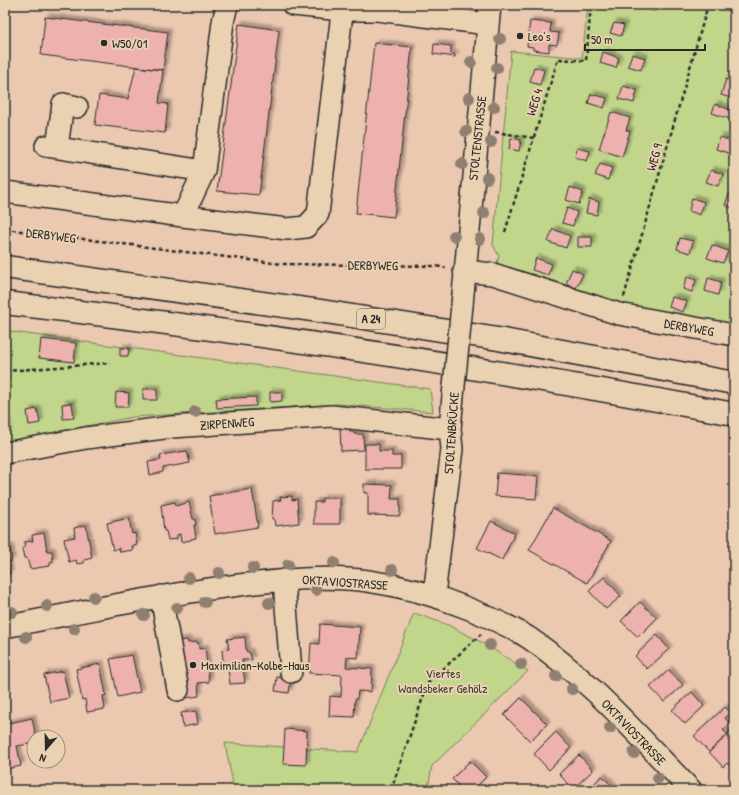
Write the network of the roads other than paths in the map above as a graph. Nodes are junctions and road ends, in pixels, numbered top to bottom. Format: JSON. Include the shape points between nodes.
{"nodes":[{"id":1,"x":227,"y":5,"type":"edge"},
{"id":2,"x":293,"y":5,"type":"edge"},
{"id":3,"x":343,"y":7,"type":"edge"},
{"id":4,"x":489,"y":15,"type":"edge"},
{"id":5,"x":77,"y":107,"type":"dead end"},
{"id":6,"x":204,"y":171,"type":"junction"},
{"id":7,"x":5,"y":192,"type":"edge"},
{"id":8,"x":183,"y":216,"type":"junction"},
{"id":9,"x":5,"y":268,"type":"edge"},
{"id":10,"x":464,"y":271,"type":"junction"},
{"id":11,"x":5,"y":303,"type":"edge"},
{"id":12,"x":734,"y":335,"type":"edge"},
{"id":13,"x":734,"y":383,"type":"edge"},
{"id":14,"x":734,"y":414,"type":"edge"},
{"id":15,"x":450,"y":428,"type":"junction"},
{"id":16,"x":5,"y":453,"type":"edge"},
{"id":17,"x":284,"y":580,"type":"junction"},
{"id":18,"x":434,"y":595,"type":"junction"},
{"id":19,"x":161,"y":596,"type":"junction"},
{"id":20,"x":5,"y":627,"type":"edge"},
{"id":21,"x":291,"y":672,"type":"dead end"},
{"id":22,"x":178,"y":690,"type":"dead end"},
{"id":23,"x":691,"y":790,"type":"edge"}],
"edges":[{"from":1,"to":6,"type":"street"},
{"from":2,"to":3,"type":"street"},
{"from":3,"to":4,"type":"street"},
{"from":3,"to":8,"type":"street","via":[[318,214],[306,227],[288,228]]},
{"from":4,"to":10,"type":"street","name":"STOLTENSTRASSE"},
{"from":5,"to":6,"type":"street","via":[[63,104],[51,147]]},
{"from":6,"to":8,"type":"street"},
{"from":7,"to":8,"type":"street"},
{"from":9,"to":13,"type":"highway","number":"A 24","via":[[405,324]]},
{"from":10,"to":12,"type":"street","name":"DERBYWEG","via":[[493,274],[619,314]]},
{"from":10,"to":15,"type":"street","name":"STOLTENBRÜCKE","bridge":true},
{"from":11,"to":14,"type":"highway","via":[[328,346]]},
{"from":15,"to":16,"type":"street","name":"ZIRPENWEG","via":[[324,417],[172,427],[86,438]]},
{"from":15,"to":18,"type":"street","name":"STOLTENBRÜCKE","via":[[452,449]]},
{"from":17,"to":18,"type":"street","name":"OKTAVIOSTRASSE","via":[[298,578],[368,581]]},
{"from":17,"to":19,"type":"street","name":"OKTAVIOSTRASSE"},
{"from":17,"to":21,"type":"street"},
{"from":18,"to":23,"type":"street","name":"OKTAVIOSTRASSE","via":[[495,619],[527,637],[580,677]]},
{"from":19,"to":20,"type":"street","name":"OKTAVIOSTRASSE"},
{"from":19,"to":22,"type":"street"}]}
